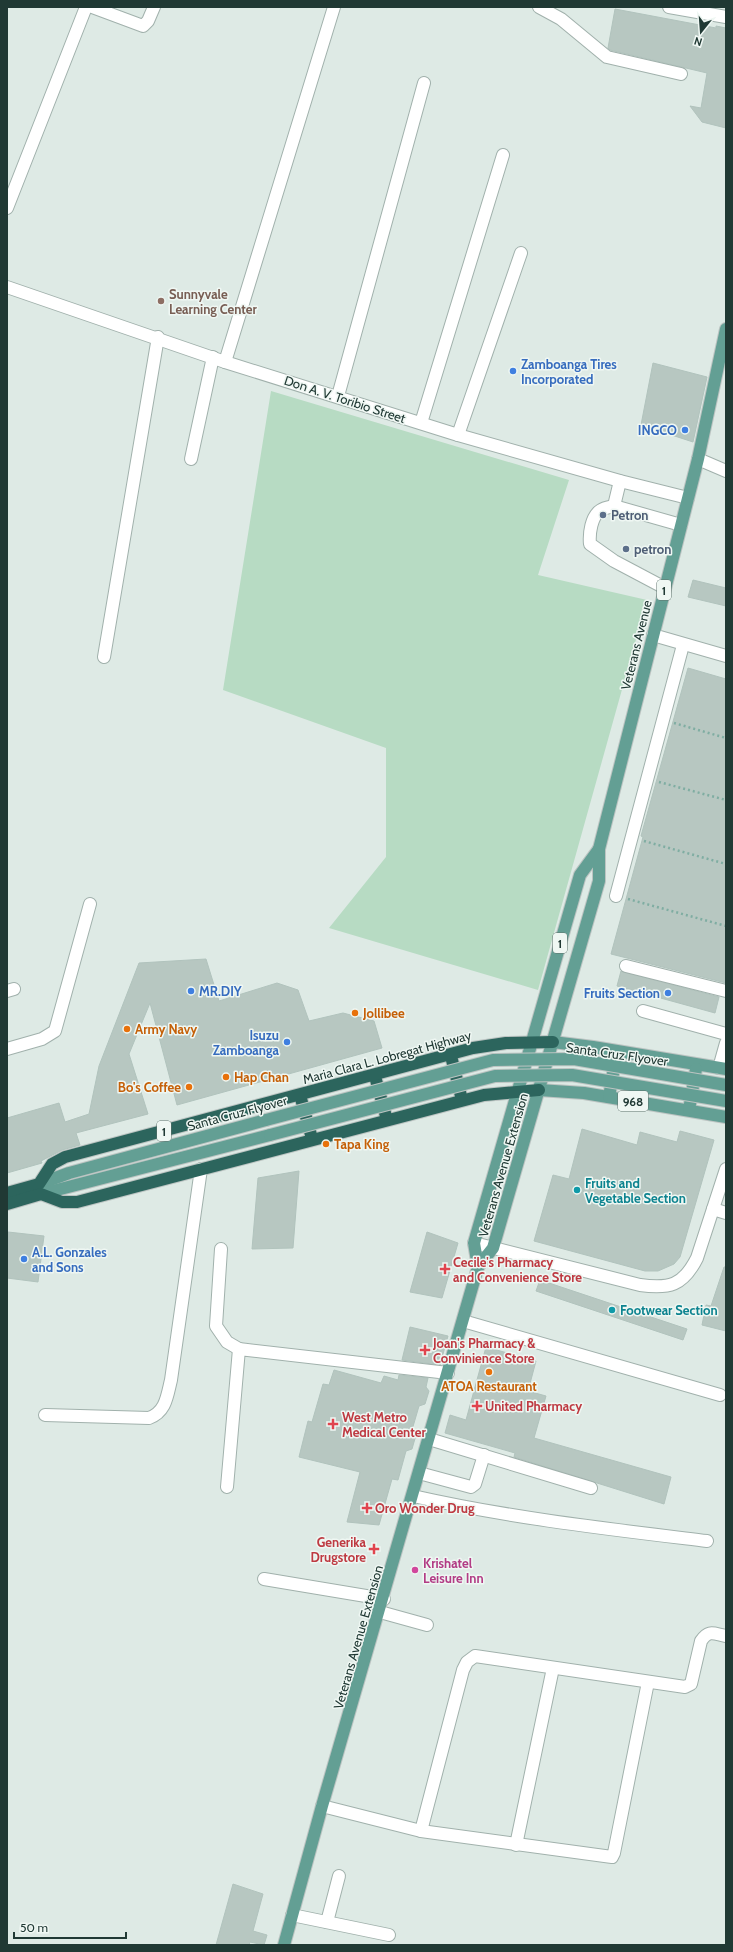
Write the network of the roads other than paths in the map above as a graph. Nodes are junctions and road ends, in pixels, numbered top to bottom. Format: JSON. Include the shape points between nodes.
{"nodes":[{"id":1,"x":86,"y":7,"type":"edge"},
{"id":2,"x":92,"y":7,"type":"edge"},
{"id":3,"x":154,"y":7,"type":"edge"},
{"id":4,"x":334,"y":7,"type":"edge"},
{"id":5,"x":539,"y":7,"type":"edge"},
{"id":6,"x":669,"y":7,"type":"edge"},
{"id":7,"x":726,"y":17,"type":"edge"},
{"id":8,"x":681,"y":74,"type":"dead end"},
{"id":9,"x":424,"y":83,"type":"dead end"},
{"id":10,"x":503,"y":155,"type":"dead end"},
{"id":11,"x":7,"y":208,"type":"edge"},
{"id":12,"x":521,"y":252,"type":"dead end"},
{"id":13,"x":7,"y":287,"type":"edge"},
{"id":14,"x":726,"y":329,"type":"edge"},
{"id":15,"x":158,"y":338,"type":"junction"},
{"id":16,"x":213,"y":357,"type":"junction"},
{"id":17,"x":225,"y":362,"type":"junction"},
{"id":18,"x":338,"y":396,"type":"junction"},
{"id":19,"x":421,"y":423,"type":"junction"},
{"id":20,"x":458,"y":435,"type":"junction"},
{"id":21,"x":191,"y":459,"type":"dead end"},
{"id":22,"x":698,"y":459,"type":"junction"},
{"id":23,"x":726,"y":471,"type":"edge"},
{"id":24,"x":620,"y":481,"type":"junction"},
{"id":25,"x":688,"y":498,"type":"junction"},
{"id":26,"x":614,"y":506,"type":"junction"},
{"id":27,"x":681,"y":525,"type":"junction"},
{"id":28,"x":665,"y":588,"type":"junction"},
{"id":29,"x":653,"y":635,"type":"junction"},
{"id":30,"x":683,"y":645,"type":"junction"},
{"id":31,"x":726,"y":656,"type":"edge"},
{"id":32,"x":104,"y":657,"type":"dead end"},
{"id":33,"x":598,"y":849,"type":"junction"},
{"id":34,"x":616,"y":896,"type":"road end"},
{"id":35,"x":90,"y":904,"type":"dead end"},
{"id":36,"x":626,"y":966,"type":"dead end"},
{"id":37,"x":726,"y":991,"type":"edge"},
{"id":38,"x":643,"y":1011,"type":"dead end"},
{"id":39,"x":726,"y":1034,"type":"edge"},
{"id":40,"x":532,"y":1042,"type":"junction"},
{"id":41,"x":553,"y":1042,"type":"junction"},
{"id":42,"x":726,"y":1043,"type":"edge"},
{"id":43,"x":7,"y":1048,"type":"edge"},
{"id":44,"x":617,"y":1051,"type":"junction"},
{"id":45,"x":450,"y":1055,"type":"junction"},
{"id":46,"x":697,"y":1064,"type":"junction"},
{"id":47,"x":723,"y":1069,"type":"edge"},
{"id":48,"x":375,"y":1075,"type":"junction"},
{"id":49,"x":726,"y":1085,"type":"edge"},
{"id":50,"x":539,"y":1090,"type":"junction"},
{"id":51,"x":518,"y":1091,"type":"junction"},
{"id":52,"x":300,"y":1095,"type":"junction"},
{"id":53,"x":609,"y":1097,"type":"junction"},
{"id":54,"x":462,"y":1100,"type":"junction"},
{"id":55,"x":726,"y":1101,"type":"edge"},
{"id":56,"x":689,"y":1110,"type":"junction"},
{"id":57,"x":726,"y":1117,"type":"edge"},
{"id":58,"x":387,"y":1120,"type":"junction"},
{"id":59,"x":312,"y":1140,"type":"junction"},
{"id":60,"x":201,"y":1169,"type":"junction"},
{"id":61,"x":726,"y":1169,"type":"edge"},
{"id":62,"x":40,"y":1189,"type":"junction"},
{"id":63,"x":7,"y":1193,"type":"edge"},
{"id":64,"x":7,"y":1204,"type":"edge"},
{"id":65,"x":713,"y":1209,"type":"junction"},
{"id":66,"x":726,"y":1213,"type":"edge"},
{"id":67,"x":474,"y":1243,"type":"junction"},
{"id":68,"x":493,"y":1248,"type":"junction"},
{"id":69,"x":222,"y":1249,"type":"dead end"},
{"id":70,"x":478,"y":1267,"type":"junction"},
{"id":71,"x":463,"y":1321,"type":"junction"},
{"id":72,"x":239,"y":1349,"type":"junction"},
{"id":73,"x":448,"y":1374,"type":"junction"},
{"id":74,"x":720,"y":1395,"type":"dead end"},
{"id":75,"x":45,"y":1415,"type":"dead end"},
{"id":76,"x":430,"y":1439,"type":"junction"},
{"id":77,"x":484,"y":1455,"type":"junction"},
{"id":78,"x":419,"y":1473,"type":"junction"},
{"id":79,"x":226,"y":1487,"type":"dead end"},
{"id":80,"x":591,"y":1488,"type":"dead end"},
{"id":81,"x":413,"y":1496,"type":"junction"},
{"id":82,"x":707,"y":1541,"type":"dead end"},
{"id":83,"x":264,"y":1579,"type":"dead end"},
{"id":84,"x":384,"y":1599,"type":"junction"},
{"id":85,"x":380,"y":1612,"type":"junction"},
{"id":86,"x":427,"y":1625,"type":"dead end"},
{"id":87,"x":726,"y":1636,"type":"edge"},
{"id":88,"x":553,"y":1668,"type":"junction"},
{"id":89,"x":648,"y":1682,"type":"junction"},
{"id":90,"x":322,"y":1806,"type":"junction"},
{"id":91,"x":421,"y":1831,"type":"junction"},
{"id":92,"x":516,"y":1845,"type":"junction"},
{"id":93,"x":339,"y":1876,"type":"dead end"},
{"id":94,"x":292,"y":1915,"type":"junction"},
{"id":95,"x":328,"y":1922,"type":"junction"},
{"id":96,"x":388,"y":1935,"type":"dead end"},
{"id":97,"x":284,"y":1945,"type":"edge"}],
"edges":[{"from":1,"to":11,"type":"street"},
{"from":2,"to":3,"type":"street","via":[[143,26]]},
{"from":4,"to":17,"type":"street"},
{"from":5,"to":8,"type":"street","via":[[561,19],[607,57]]},
{"from":6,"to":7,"type":"street"},
{"from":9,"to":18,"type":"street"},
{"from":10,"to":19,"type":"street"},
{"from":12,"to":20,"type":"street"},
{"from":13,"to":15,"type":"street","name":"Don A. V. Toribio Street"},
{"from":14,"to":22,"type":"main road","name":"Veterans Avenue","number":"1"},
{"from":15,"to":16,"type":"street","name":"Don A. V. Toribio Street"},
{"from":15,"to":32,"type":"street"},
{"from":16,"to":17,"type":"street","name":"Don A. V. Toribio Street"},
{"from":16,"to":21,"type":"street"},
{"from":17,"to":18,"type":"street","name":"Don A. V. Toribio Street"},
{"from":18,"to":19,"type":"street","name":"Don A. V. Toribio Street"},
{"from":19,"to":20,"type":"street","name":"Don A. V. Toribio Street"},
{"from":20,"to":24,"type":"street","name":"Don A. V. Toribio Street"},
{"from":22,"to":23,"type":"street"},
{"from":22,"to":25,"type":"main road","name":"Veterans Avenue","number":"1"},
{"from":24,"to":25,"type":"street","name":"Don A. V. Toribio Street"},
{"from":24,"to":26,"type":"street"},
{"from":25,"to":27,"type":"main road","name":"Veterans Avenue","number":"1"},
{"from":26,"to":27,"type":"street"},
{"from":26,"to":28,"type":"street","via":[[597,514],[589,538],[590,544],[614,561]]},
{"from":27,"to":28,"type":"main road","name":"Veterans Avenue","number":"1"},
{"from":28,"to":29,"type":"main road","name":"Veterans Avenue","number":"1"},
{"from":29,"to":30,"type":"street"},
{"from":29,"to":33,"type":"main road","name":"Veterans Avenue","number":"1"},
{"from":30,"to":31,"type":"street"},
{"from":30,"to":34,"type":"street"},
{"from":33,"to":40,"type":"main road","name":"Veterans Avenue","number":"1","via":[[580,875]]},
{"from":33,"to":41,"type":"main road","name":"Veterans Avenue","number":"1","via":[[599,881]]},
{"from":35,"to":43,"type":"street","via":[[54,1031],[42,1038]]},
{"from":36,"to":37,"type":"street"},
{"from":38,"to":39,"type":"street"},
{"from":40,"to":41,"type":"highway","number":"1"},
{"from":40,"to":45,"type":"highway","name":"Maria Clara L. Lobregat Highway","number":"1","via":[[491,1044]]},
{"from":40,"to":51,"type":"main road","number":"1"},
{"from":41,"to":44,"type":"main road"},
{"from":41,"to":50,"type":"main road","number":"1"},
{"from":42,"to":47,"type":"street"},
{"from":44,"to":46,"type":"main road"},
{"from":44,"to":53,"type":"main road"},
{"from":45,"to":48,"type":"highway","name":"Maria Clara L. Lobregat Highway","number":"1"},
{"from":45,"to":54,"type":"highway"},
{"from":46,"to":47,"type":"main road"},
{"from":46,"to":56,"type":"main road"},
{"from":48,"to":52,"type":"highway","name":"Maria Clara L. Lobregat Highway","number":"1"},
{"from":48,"to":58,"type":"highway"},
{"from":49,"to":62,"type":"main road","name":"Santa Cruz Flyover","bridge":true,"via":[[574,1059],[493,1060],[69,1173]]},
{"from":50,"to":51,"type":"highway"},
{"from":50,"to":53,"type":"main road","number":"968"},
{"from":50,"to":68,"type":"main road","name":"Veterans Avenue Extension"},
{"from":51,"to":54,"type":"highway"},
{"from":51,"to":67,"type":"main road","name":"Veterans Avenue Extension"},
{"from":52,"to":59,"type":"highway"},
{"from":52,"to":62,"type":"highway","name":"Maria Clara L. Lobregat Highway","number":"1","via":[[64,1157],[52,1164]]},
{"from":53,"to":56,"type":"main road","number":"968"},
{"from":54,"to":58,"type":"highway"},
{"from":55,"to":62,"type":"main road","name":"Santa Cruz Flyover","bridge":true,"via":[[572,1075],[495,1076],[270,1135]]},
{"from":56,"to":57,"type":"main road","number":"968"},
{"from":58,"to":59,"type":"highway"},
{"from":59,"to":60,"type":"highway"},
{"from":60,"to":62,"type":"highway","via":[[77,1202],[62,1202]]},
{"from":60,"to":75,"type":"street","via":[[171,1380],[163,1409],[149,1418]]},
{"from":61,"to":65,"type":"street"},
{"from":62,"to":63,"type":"highway"},
{"from":62,"to":64,"type":"highway"},
{"from":65,"to":66,"type":"street"},
{"from":65,"to":68,"type":"street","via":[[692,1270],[673,1285],[640,1285]]},
{"from":67,"to":68,"type":"street"},
{"from":67,"to":70,"type":"main road","name":"Veterans Avenue Extension"},
{"from":68,"to":70,"type":"main road","name":"Veterans Avenue Extension"},
{"from":69,"to":72,"type":"street","via":[[216,1326],[226,1342]]},
{"from":70,"to":71,"type":"main road","name":"Veterans Avenue Extension"},
{"from":71,"to":73,"type":"main road","name":"Veterans Avenue Extension"},
{"from":71,"to":74,"type":"street"},
{"from":72,"to":73,"type":"street"},
{"from":72,"to":79,"type":"street"},
{"from":73,"to":76,"type":"main road","name":"Veterans Avenue Extension"},
{"from":76,"to":77,"type":"street"},
{"from":76,"to":78,"type":"main road","name":"Veterans Avenue Extension"},
{"from":77,"to":78,"type":"street","via":[[475,1484],[471,1487]]},
{"from":77,"to":80,"type":"street"},
{"from":78,"to":81,"type":"main road","name":"Veterans Avenue Extension"},
{"from":81,"to":82,"type":"street","via":[[508,1515]]},
{"from":81,"to":84,"type":"main road","name":"Veterans Avenue Extension"},
{"from":83,"to":84,"type":"street"},
{"from":84,"to":85,"type":"main road","name":"Veterans Avenue Extension"},
{"from":85,"to":86,"type":"street"},
{"from":85,"to":90,"type":"main road","name":"Veterans Avenue Extension"},
{"from":87,"to":89,"type":"street","via":[[710,1633],[705,1635],[701,1641],[689,1687]]},
{"from":88,"to":89,"type":"street"},
{"from":88,"to":91,"type":"street","via":[[475,1656],[467,1662]]},
{"from":88,"to":92,"type":"street"},
{"from":89,"to":92,"type":"street","via":[[612,1857]]},
{"from":90,"to":91,"type":"street"},
{"from":90,"to":94,"type":"main road","name":"Veterans Avenue Extension"},
{"from":91,"to":92,"type":"street"},
{"from":93,"to":95,"type":"street"},
{"from":94,"to":95,"type":"street"},
{"from":94,"to":97,"type":"main road","name":"Veterans Avenue Extension"},
{"from":95,"to":96,"type":"street"}]}
